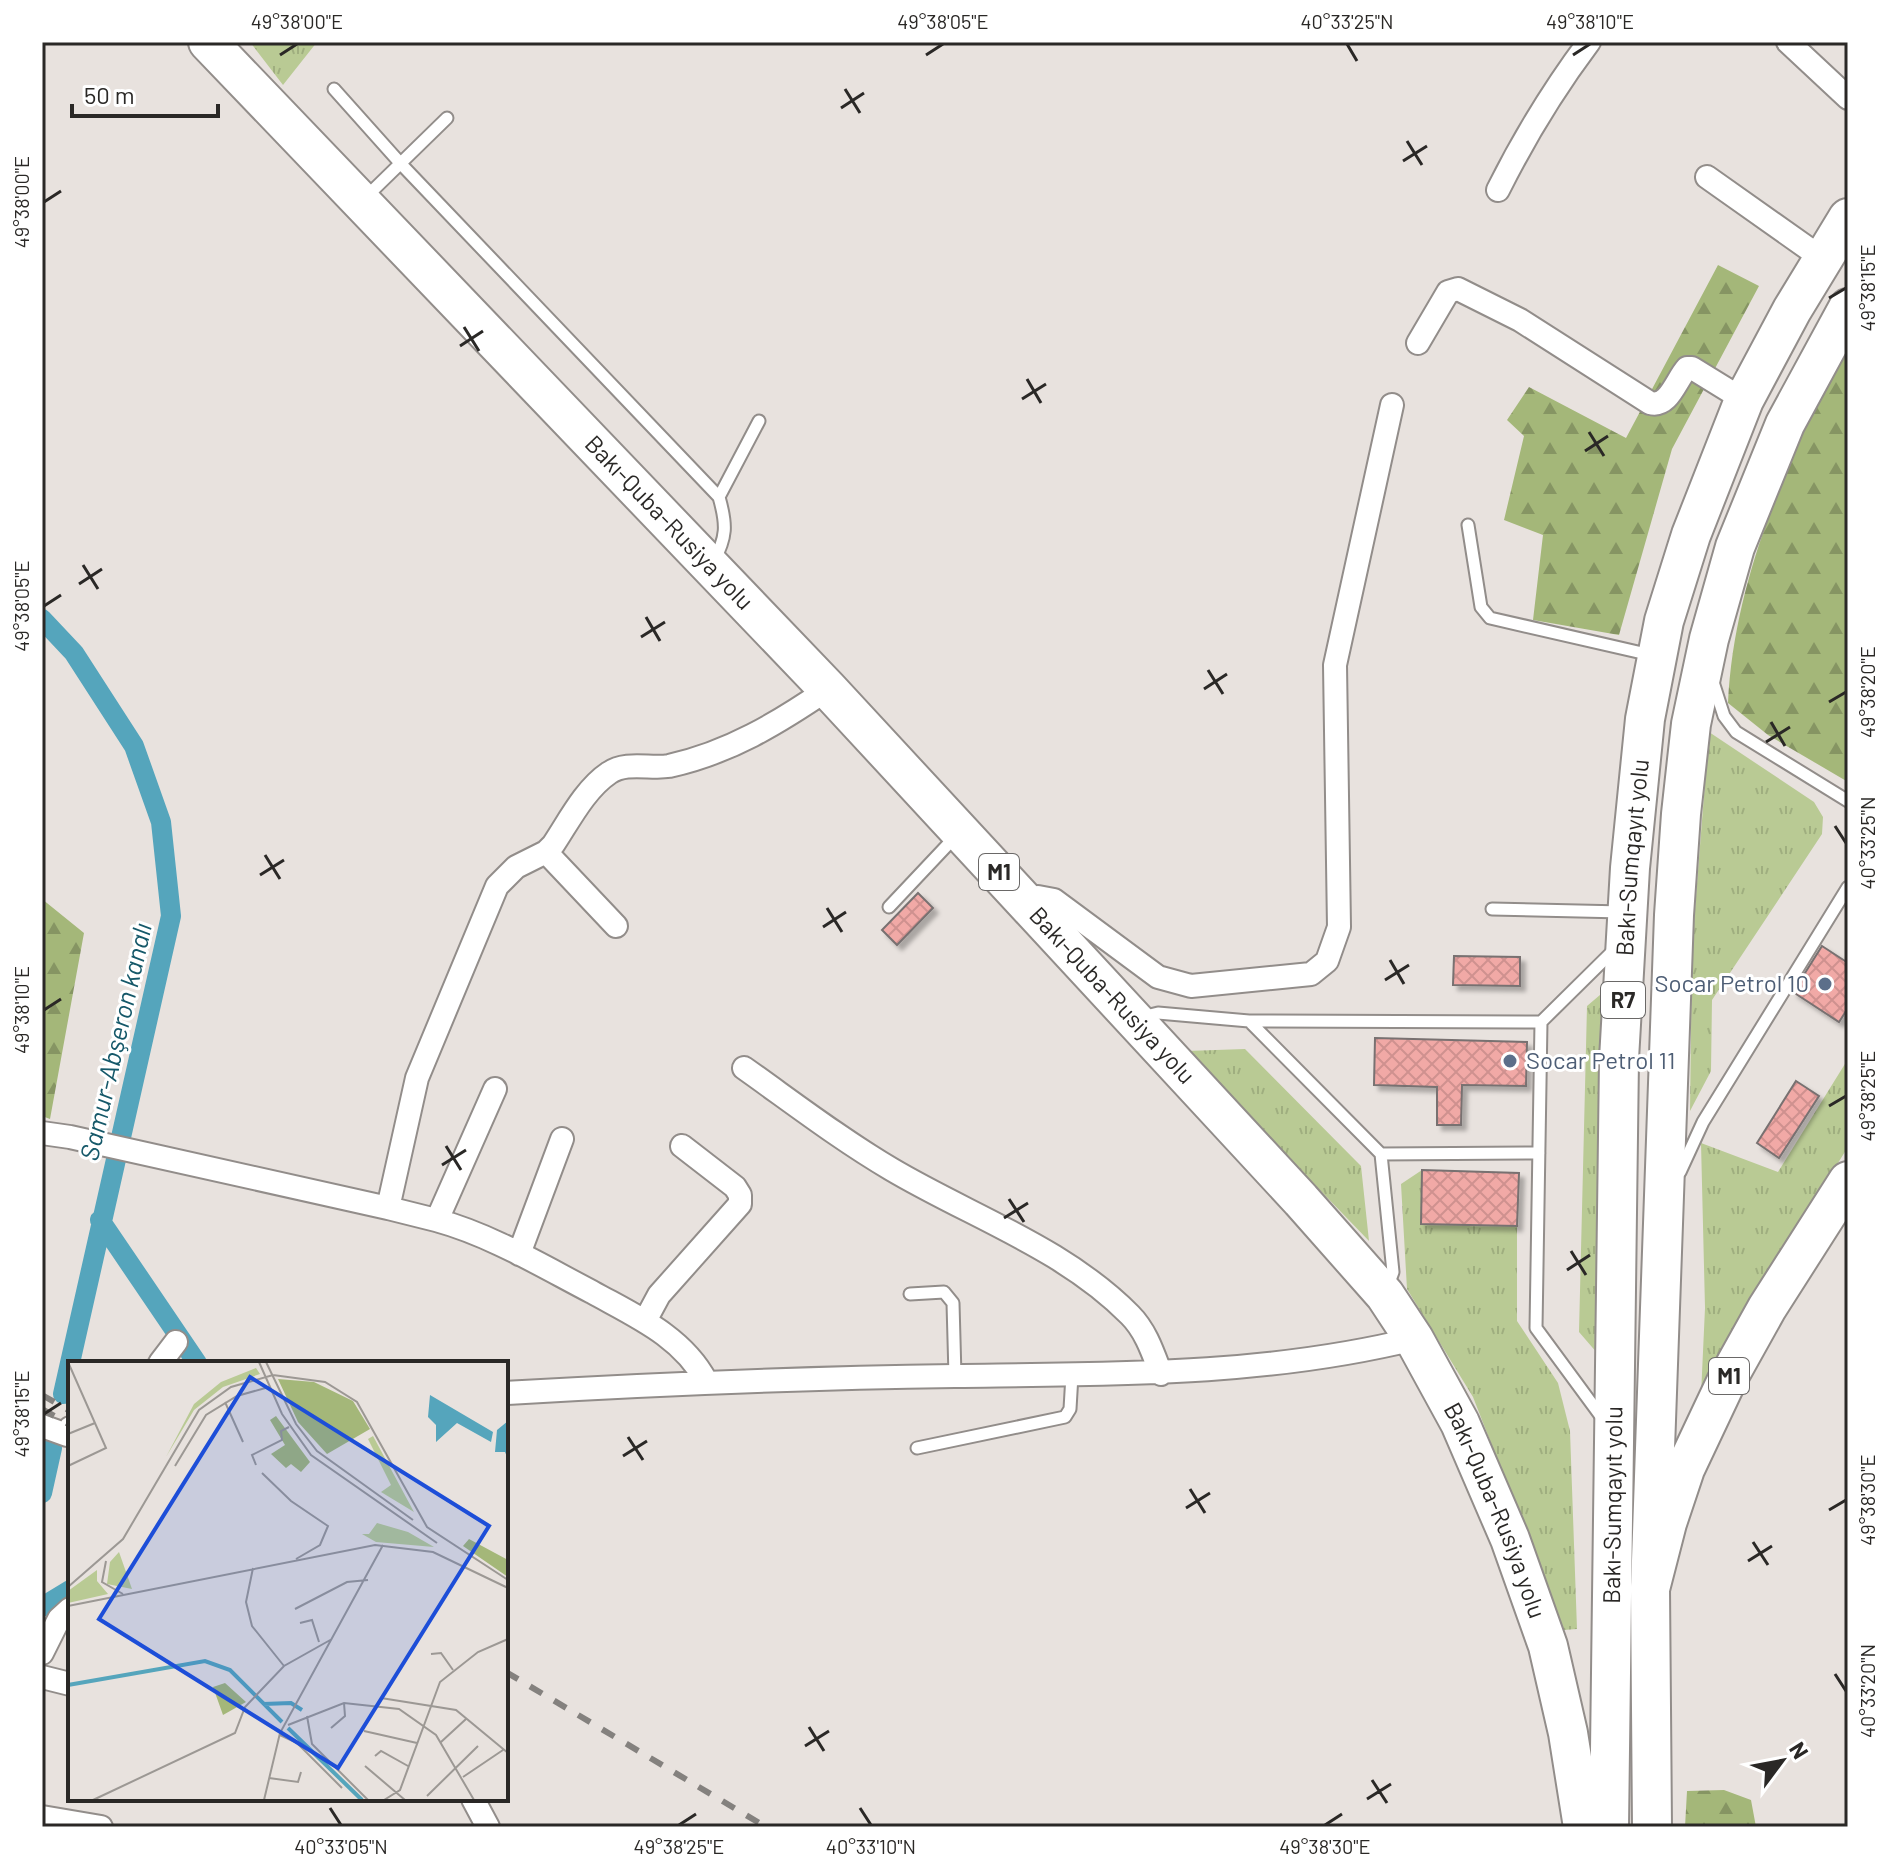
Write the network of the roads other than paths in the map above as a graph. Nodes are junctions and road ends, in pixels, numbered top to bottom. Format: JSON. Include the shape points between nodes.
{"nodes":[{"id":1,"x":208,"y":42,"type":"edge"},
{"id":2,"x":221,"y":42,"type":"edge"},
{"id":3,"x":1589,"y":42,"type":"edge"},
{"id":4,"x":1788,"y":42,"type":"edge"},
{"id":5,"x":334,"y":89,"type":"dead end"},
{"id":6,"x":257,"y":93,"type":"junction"},
{"id":7,"x":1848,"y":98,"type":"edge"},
{"id":8,"x":447,"y":118,"type":"dead end"},
{"id":9,"x":401,"y":164,"type":"junction"},
{"id":10,"x":1707,"y":177,"type":"dead end"},
{"id":11,"x":1498,"y":190,"type":"dead end"},
{"id":12,"x":361,"y":201,"type":"junction"},
{"id":13,"x":1848,"y":218,"type":"edge"},
{"id":14,"x":1823,"y":259,"type":"junction"},
{"id":15,"x":1848,"y":308,"type":"edge"},
{"id":16,"x":1418,"y":343,"type":"dead end"},
{"id":17,"x":1744,"y":400,"type":"junction"},
{"id":18,"x":1392,"y":405,"type":"dead end"},
{"id":19,"x":759,"y":421,"type":"dead end"},
{"id":20,"x":719,"y":497,"type":"junction"},
{"id":21,"x":1468,"y":525,"type":"dead end"},
{"id":22,"x":711,"y":567,"type":"junction"},
{"id":23,"x":1709,"y":639,"type":"junction"},
{"id":24,"x":1657,"y":657,"type":"junction"},
{"id":25,"x":828,"y":689,"type":"junction"},
{"id":26,"x":1848,"y":801,"type":"edge"},
{"id":27,"x":961,"y":831,"type":"junction"},
{"id":28,"x":546,"y":852,"type":"junction"},
{"id":29,"x":1848,"y":887,"type":"edge"},
{"id":30,"x":1027,"y":901,"type":"junction"},
{"id":31,"x":889,"y":907,"type":"dead end"},
{"id":32,"x":1492,"y":909,"type":"dead end"},
{"id":33,"x":1627,"y":924,"type":"junction"},
{"id":34,"x":616,"y":926,"type":"dead end"},
{"id":35,"x":1135,"y":1018,"type":"junction"},
{"id":36,"x":1249,"y":1021,"type":"junction"},
{"id":37,"x":1541,"y":1022,"type":"junction"},
{"id":38,"x":744,"y":1068,"type":"dead end"},
{"id":39,"x":495,"y":1089,"type":"dead end"},
{"id":40,"x":42,"y":1133,"type":"edge"},
{"id":41,"x":562,"y":1139,"type":"dead end"},
{"id":42,"x":682,"y":1146,"type":"dead end"},
{"id":43,"x":1539,"y":1153,"type":"junction"},
{"id":44,"x":1381,"y":1154,"type":"junction"},
{"id":45,"x":1848,"y":1181,"type":"edge"},
{"id":46,"x":388,"y":1208,"type":"junction"},
{"id":47,"x":1664,"y":1214,"type":"junction"},
{"id":48,"x":437,"y":1220,"type":"junction"},
{"id":49,"x":519,"y":1254,"type":"junction"},
{"id":50,"x":910,"y":1294,"type":"dead end"},
{"id":51,"x":1385,"y":1295,"type":"junction"},
{"id":52,"x":645,"y":1321,"type":"junction"},
{"id":53,"x":1414,"y":1339,"type":"junction"},
{"id":54,"x":176,"y":1342,"type":"dead end"},
{"id":55,"x":161,"y":1361,"type":"edge"},
{"id":56,"x":1161,"y":1374,"type":"junction"},
{"id":57,"x":1072,"y":1375,"type":"junction"},
{"id":58,"x":955,"y":1376,"type":"junction"},
{"id":59,"x":706,"y":1381,"type":"junction"},
{"id":60,"x":508,"y":1393,"type":"edge"},
{"id":61,"x":42,"y":1426,"type":"edge"},
{"id":62,"x":1613,"y":1432,"type":"junction"},
{"id":63,"x":68,"y":1434,"type":"edge"},
{"id":64,"x":917,"y":1448,"type":"dead end"},
{"id":65,"x":1650,"y":1589,"type":"junction"},
{"id":66,"x":68,"y":1611,"type":"edge"},
{"id":67,"x":42,"y":1653,"type":"edge"},
{"id":68,"x":42,"y":1677,"type":"edge"},
{"id":69,"x":68,"y":1684,"type":"edge"},
{"id":70,"x":474,"y":1801,"type":"edge"},
{"id":71,"x":42,"y":1817,"type":"edge"},
{"id":72,"x":101,"y":1827,"type":"edge"},
{"id":73,"x":488,"y":1827,"type":"edge"},
{"id":74,"x":1583,"y":1827,"type":"edge"},
{"id":75,"x":1609,"y":1827,"type":"edge"},
{"id":76,"x":1652,"y":1827,"type":"edge"}],
"edges":[{"from":1,"to":6,"type":"highway","name":"Bakı-Quba-Rusiya yolu","number":"M1"},
{"from":2,"to":6,"type":"highway"},
{"from":3,"to":11,"type":"street","via":[[1552,91]]},
{"from":4,"to":7,"type":"street"},
{"from":5,"to":9,"type":"lane"},
{"from":6,"to":12,"type":"highway","name":"Bakı-Quba-Rusiya yolu","number":"M1"},
{"from":8,"to":9,"type":"lane"},
{"from":9,"to":12,"type":"lane"},
{"from":9,"to":20,"type":"lane"},
{"from":10,"to":14,"type":"street"},
{"from":12,"to":22,"type":"highway","name":"Bakı-Quba-Rusiya yolu","number":"M1"},
{"from":13,"to":14,"type":"highway","name":"Bakı-Sumqayıt yolu","number":"R7"},
{"from":14,"to":17,"type":"highway","name":"Bakı-Sumqayıt yolu","number":"R7"},
{"from":15,"to":23,"type":"highway","name":"Bakı-Sumqayıt yolu","number":"R7","via":[[1785,424],[1735,547]]},
{"from":16,"to":17,"type":"street","via":[[1448,292],[1458,289],[1520,320],[1650,403],[1665,401],[1687,368]]},
{"from":17,"to":24,"type":"highway","name":"Bakı-Sumqayıt yolu","number":"R7","via":[[1691,535]]},
{"from":18,"to":30,"type":"street","via":[[1335,665],[1339,927],[1327,961],[1311,974],[1191,986],[1158,977],[1054,900]]},
{"from":19,"to":20,"type":"lane"},
{"from":20,"to":22,"type":"lane","via":[[726,522],[723,544]]},
{"from":21,"to":24,"type":"lane","via":[[1481,607],[1490,618]]},
{"from":22,"to":25,"type":"highway","name":"Bakı-Quba-Rusiya yolu","number":"M1"},
{"from":23,"to":26,"type":"lane","via":[[1718,701],[1736,732]]},
{"from":23,"to":47,"type":"highway","name":"Bakı-Sumqayıt yolu","number":"R7","via":[[1691,724],[1681,814]]},
{"from":24,"to":33,"type":"highway","name":"Bakı-Sumqayıt yolu","number":"R7","via":[[1645,719]]},
{"from":25,"to":27,"type":"highway","name":"Bakı-Quba-Rusiya yolu","number":"M1"},
{"from":25,"to":28,"type":"street","via":[[736,745],[666,766],[612,770],[594,785]]},
{"from":27,"to":30,"type":"highway","name":"Bakı-Quba-Rusiya yolu","number":"M1"},
{"from":27,"to":31,"type":"lane"},
{"from":28,"to":34,"type":"street"},
{"from":28,"to":46,"type":"street","via":[[516,867],[497,886],[417,1078]]},
{"from":29,"to":47,"type":"lane","via":[[1703,1122]]},
{"from":30,"to":35,"type":"highway","name":"Bakı-Quba-Rusiya yolu","number":"M1"},
{"from":32,"to":33,"type":"lane"},
{"from":33,"to":37,"type":"lane"},
{"from":33,"to":62,"type":"highway","name":"Bakı-Sumqayıt yolu","number":"R7","via":[[1619,1059]]},
{"from":35,"to":36,"type":"lane","via":[[1158,1013]]},
{"from":35,"to":51,"type":"highway","name":"Bakı-Quba-Rusiya yolu","number":"M1"},
{"from":36,"to":37,"type":"lane"},
{"from":36,"to":44,"type":"lane"},
{"from":37,"to":43,"type":"lane"},
{"from":38,"to":56,"type":"street","via":[[928,1191],[1077,1269],[1131,1315]]},
{"from":39,"to":48,"type":"street"},
{"from":40,"to":46,"type":"street"},
{"from":41,"to":49,"type":"street"},
{"from":42,"to":52,"type":"street","via":[[735,1187],[740,1204],[659,1295]]},
{"from":43,"to":44,"type":"lane"},
{"from":43,"to":62,"type":"lane","via":[[1536,1328]]},
{"from":44,"to":51,"type":"lane","via":[[1393,1272]]},
{"from":45,"to":65,"type":"highway","number":"M1","via":[[1728,1378],[1685,1469]]},
{"from":46,"to":48,"type":"street"},
{"from":47,"to":65,"type":"highway","name":"Bakı-Sumqayıt yolu","number":"R7"},
{"from":48,"to":49,"type":"street"},
{"from":49,"to":52,"type":"street"},
{"from":50,"to":58,"type":"lane","via":[[944,1292],[953,1303]]},
{"from":51,"to":53,"type":"highway","name":"Bakı-Quba-Rusiya yolu","number":"M1"},
{"from":52,"to":59,"type":"street","via":[[689,1356]]},
{"from":53,"to":56,"type":"street","via":[[1307,1361]]},
{"from":53,"to":74,"type":"highway","name":"Bakı-Quba-Rusiya yolu","number":"M1","via":[[1460,1423],[1548,1646]]},
{"from":54,"to":55,"type":"street"},
{"from":56,"to":57,"type":"street"},
{"from":57,"to":58,"type":"street"},
{"from":57,"to":64,"type":"lane","via":[[1065,1417]]},
{"from":58,"to":59,"type":"street"},
{"from":59,"to":60,"type":"street"},
{"from":61,"to":63,"type":"street"},
{"from":62,"to":75,"type":"highway","name":"Bakı-Sumqayıt yolu","number":"R7"},
{"from":65,"to":76,"type":"highway","number":"M1"},
{"from":66,"to":67,"type":"street"},
{"from":68,"to":69,"type":"street"},
{"from":70,"to":73,"type":"street"},
{"from":71,"to":72,"type":"street"}]}
